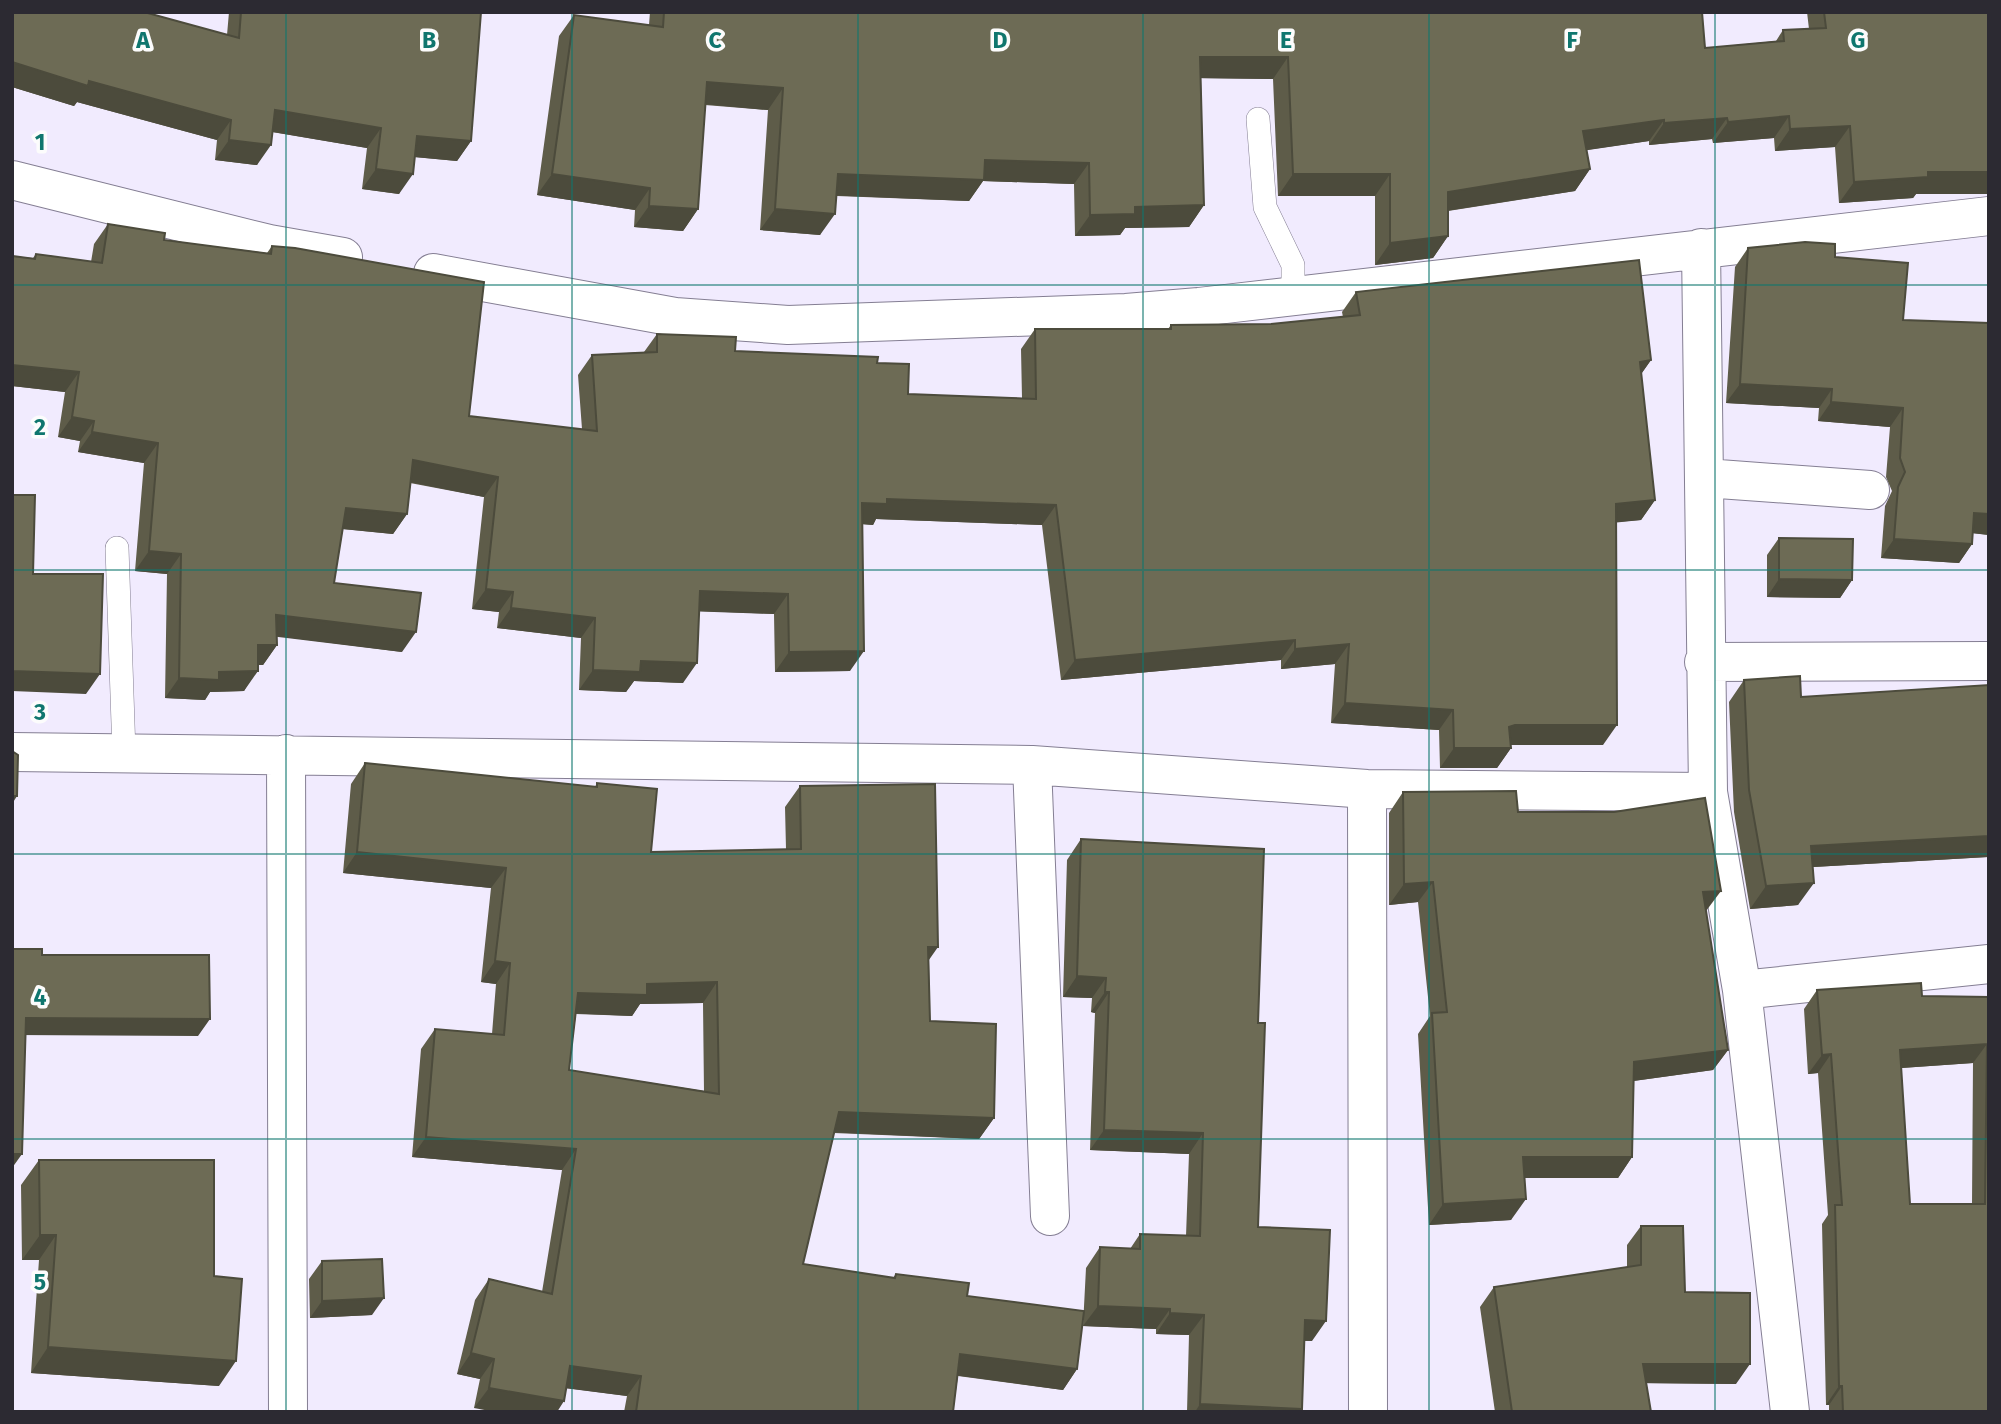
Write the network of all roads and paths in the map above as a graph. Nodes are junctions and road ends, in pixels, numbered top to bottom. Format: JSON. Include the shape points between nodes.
{"nodes":[{"id":1,"x":1258,"y":119,"type":"dead end"},
{"id":2,"x":12,"y":180,"type":"edge"},
{"id":3,"x":1989,"y":216,"type":"edge"},
{"id":4,"x":1701,"y":248,"type":"junction"},
{"id":5,"x":1293,"y":296,"type":"junction"},
{"id":6,"x":1705,"y":478,"type":"junction"},
{"id":7,"x":1870,"y":490,"type":"dead end"},
{"id":8,"x":117,"y":548,"type":"dead end"},
{"id":9,"x":1989,"y":661,"type":"edge"},
{"id":10,"x":1704,"y":662,"type":"junction"},
{"id":11,"x":12,"y":752,"type":"edge"},
{"id":12,"x":124,"y":753,"type":"junction"},
{"id":13,"x":286,"y":754,"type":"junction"},
{"id":14,"x":1032,"y":765,"type":"junction"},
{"id":15,"x":1367,"y":789,"type":"junction"},
{"id":16,"x":1708,"y":792,"type":"junction"},
{"id":17,"x":1989,"y":964,"type":"edge"},
{"id":18,"x":1742,"y":990,"type":"junction"},
{"id":19,"x":1050,"y":1216,"type":"dead end"},
{"id":20,"x":288,"y":1412,"type":"edge"},
{"id":21,"x":1368,"y":1412,"type":"edge"},
{"id":22,"x":1790,"y":1412,"type":"edge"}],
"edges":[{"from":1,"to":5,"type":"lane","via":[[1265,207],[1293,265]]},
{"from":2,"to":5,"type":"street","via":[[269,244],[675,317],[788,326],[1126,313]]},
{"from":3,"to":4,"type":"street"},
{"from":4,"to":5,"type":"street"},
{"from":4,"to":6,"type":"street"},
{"from":6,"to":7,"type":"street"},
{"from":6,"to":10,"type":"street"},
{"from":8,"to":12,"type":"lane"},
{"from":9,"to":10,"type":"street"},
{"from":10,"to":16,"type":"street"},
{"from":11,"to":12,"type":"street"},
{"from":12,"to":13,"type":"street"},
{"from":13,"to":14,"type":"street"},
{"from":13,"to":20,"type":"street"},
{"from":14,"to":15,"type":"street"},
{"from":14,"to":19,"type":"street"},
{"from":15,"to":16,"type":"street"},
{"from":15,"to":21,"type":"street"},
{"from":16,"to":18,"type":"street"},
{"from":17,"to":18,"type":"street"},
{"from":18,"to":22,"type":"street"}]}
